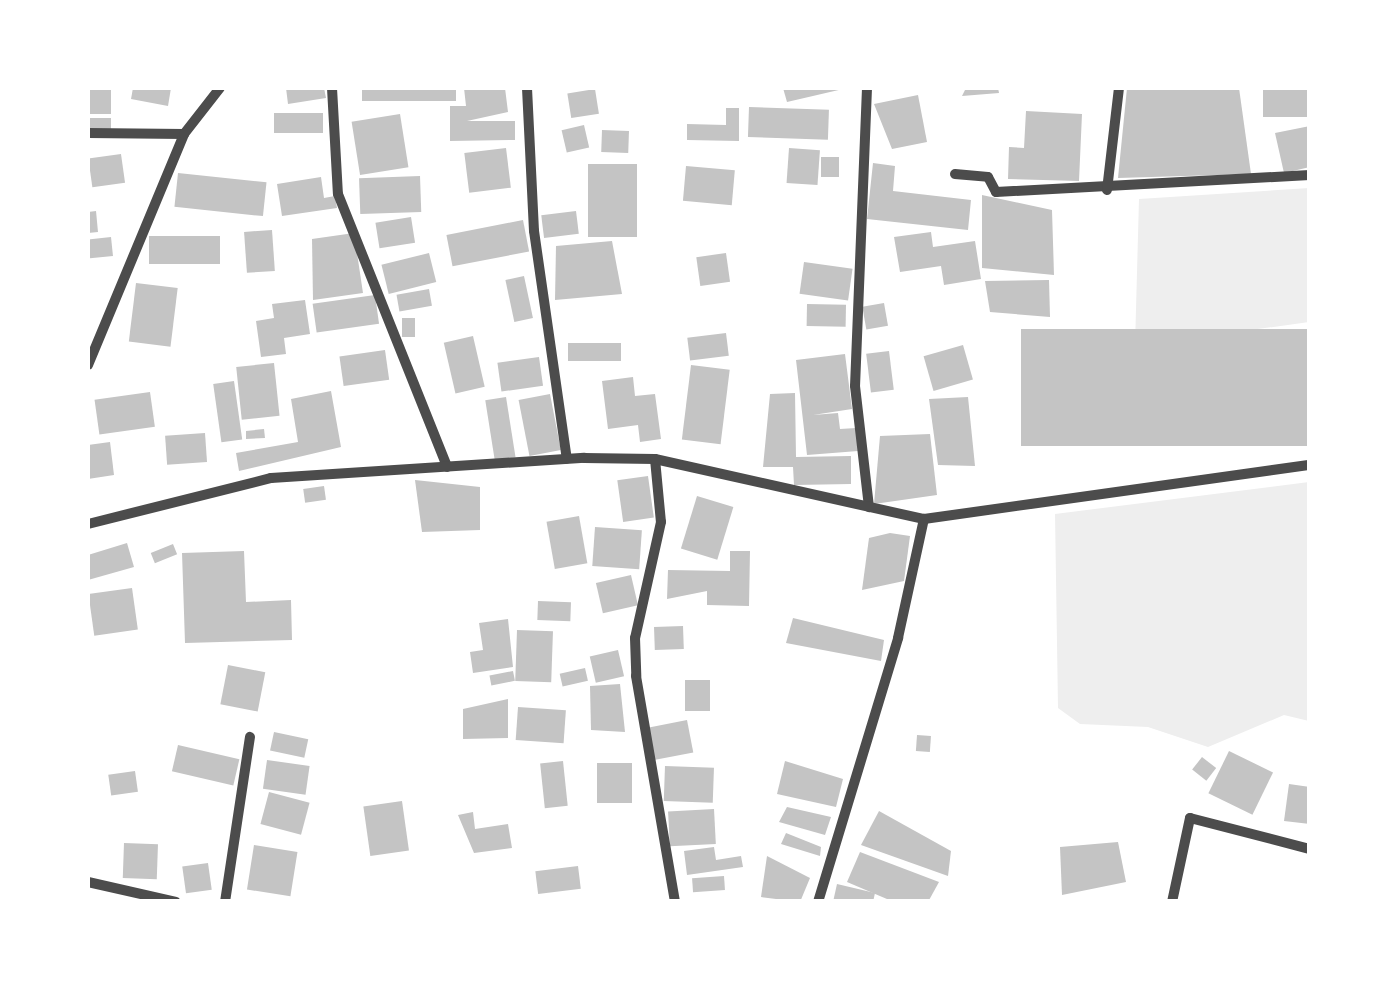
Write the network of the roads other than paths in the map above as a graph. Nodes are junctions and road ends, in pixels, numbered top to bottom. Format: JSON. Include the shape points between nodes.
{"nodes":[{"id":1,"x":220,"y":88,"type":"edge"},
{"id":2,"x":332,"y":88,"type":"edge"},
{"id":3,"x":526,"y":88,"type":"edge"},
{"id":4,"x":867,"y":88,"type":"edge"},
{"id":5,"x":1119,"y":88,"type":"edge"},
{"id":6,"x":88,"y":134,"type":"edge"},
{"id":7,"x":184,"y":134,"type":"junction"},
{"id":8,"x":955,"y":174,"type":"dead end"},
{"id":9,"x":1310,"y":175,"type":"edge"},
{"id":10,"x":1107,"y":190,"type":"junction"},
{"id":11,"x":91,"y":342,"type":"edge"},
{"id":12,"x":88,"y":365,"type":"edge"},
{"id":13,"x":567,"y":459,"type":"junction"},
{"id":14,"x":655,"y":459,"type":"junction"},
{"id":15,"x":1310,"y":465,"type":"edge"},
{"id":16,"x":447,"y":467,"type":"junction"},
{"id":17,"x":869,"y":507,"type":"junction"},
{"id":18,"x":924,"y":519,"type":"junction"},
{"id":19,"x":88,"y":524,"type":"edge"},
{"id":20,"x":250,"y":737,"type":"dead end"},
{"id":21,"x":1310,"y":849,"type":"edge"},
{"id":22,"x":88,"y":882,"type":"edge"},
{"id":23,"x":176,"y":902,"type":"edge"},
{"id":24,"x":225,"y":902,"type":"edge"},
{"id":25,"x":676,"y":902,"type":"edge"},
{"id":26,"x":818,"y":902,"type":"edge"},
{"id":27,"x":1172,"y":902,"type":"edge"}],
"edges":[{"from":1,"to":7,"type":"street"},
{"from":2,"to":16,"type":"street","via":[[338,194]]},
{"from":3,"to":13,"type":"street","via":[[534,230]]},
{"from":4,"to":17,"type":"street","via":[[855,386]]},
{"from":5,"to":10,"type":"street"},
{"from":6,"to":7,"type":"street"},
{"from":7,"to":11,"type":"street"},
{"from":8,"to":10,"type":"street","via":[[988,177],[996,192]]},
{"from":9,"to":10,"type":"street"},
{"from":11,"to":12,"type":"street"},
{"from":13,"to":14,"type":"street"},
{"from":13,"to":16,"type":"street"},
{"from":14,"to":17,"type":"street"},
{"from":14,"to":25,"type":"street","via":[[662,522],[635,638],[636,676]]},
{"from":15,"to":18,"type":"street"},
{"from":16,"to":19,"type":"street","via":[[272,478]]},
{"from":17,"to":18,"type":"street"},
{"from":18,"to":26,"type":"street","via":[[898,638]]},
{"from":20,"to":24,"type":"street"},
{"from":21,"to":27,"type":"street","via":[[1190,818]]},
{"from":22,"to":23,"type":"street"}]}
